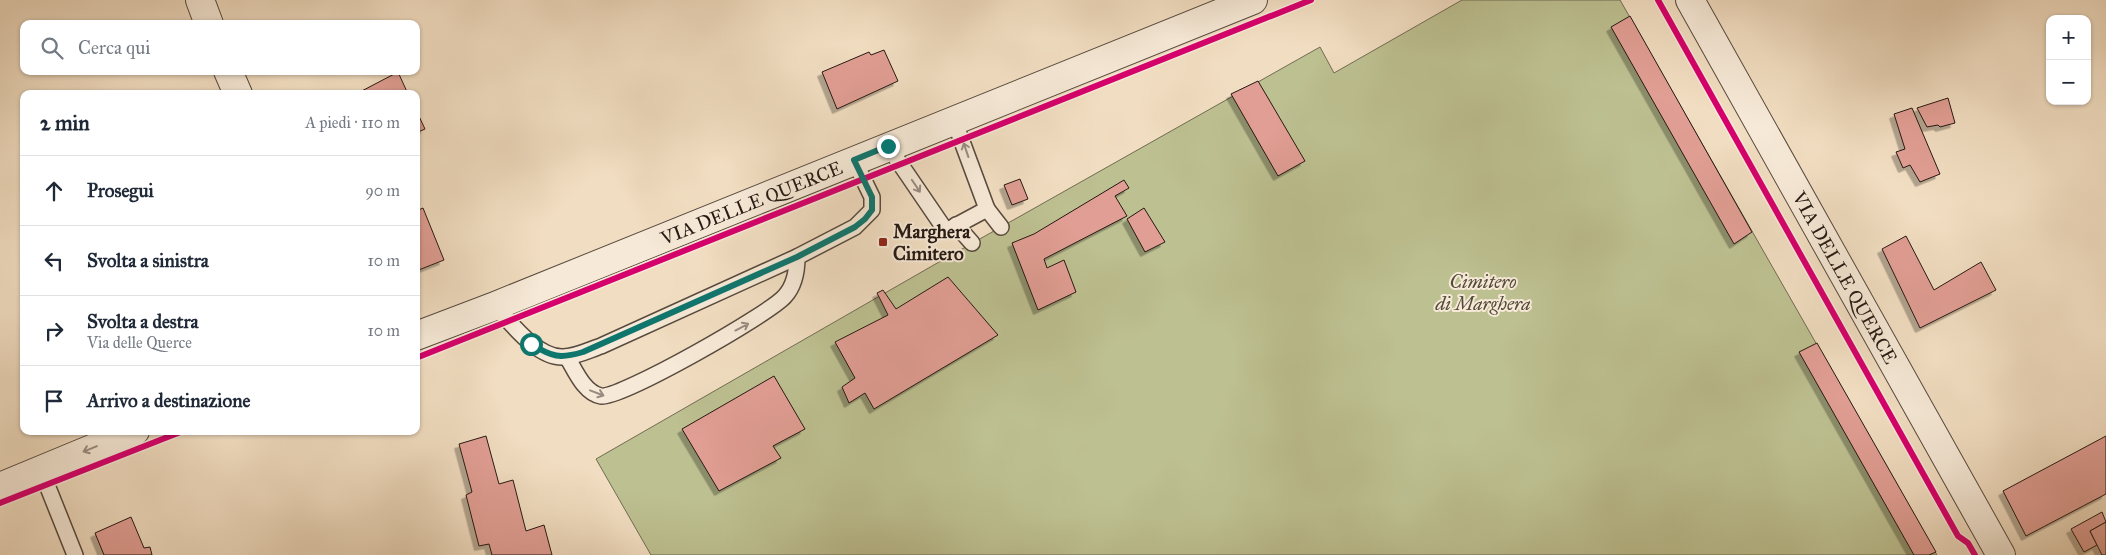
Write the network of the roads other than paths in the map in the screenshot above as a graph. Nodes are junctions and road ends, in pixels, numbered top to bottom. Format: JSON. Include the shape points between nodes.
{"nodes":[{"id":1,"x":200,"y":0,"type":"edge"},
{"id":2,"x":1253,"y":0,"type":"edge"},
{"id":3,"x":1690,"y":0,"type":"edge"},
{"id":4,"x":208,"y":20,"type":"edge"},
{"id":5,"x":230,"y":75,"type":"edge"},
{"id":6,"x":236,"y":90,"type":"edge"},
{"id":7,"x":954,"y":120,"type":"junction"},
{"id":8,"x":888,"y":146,"type":"junction"},
{"id":9,"x":854,"y":160,"type":"junction"},
{"id":10,"x":987,"y":210,"type":"junction"},
{"id":11,"x":956,"y":225,"type":"junction"},
{"id":12,"x":1001,"y":227,"type":"dead end"},
{"id":13,"x":972,"y":243,"type":"dead end"},
{"id":14,"x":797,"y":257,"type":"junction"},
{"id":15,"x":495,"y":306,"type":"junction"},
{"id":16,"x":420,"y":334,"type":"edge"},
{"id":17,"x":567,"y":357,"type":"junction"},
{"id":18,"x":126,"y":435,"type":"edge"},
{"id":19,"x":41,"y":470,"type":"junction"},
{"id":20,"x":0,"y":487,"type":"edge"},
{"id":21,"x":75,"y":555,"type":"edge"},
{"id":22,"x":2001,"y":555,"type":"edge"}],
"edges":[{"from":1,"to":4,"type":"street"},
{"from":2,"to":7,"type":"street","name":"VIA DELLE QUERCE"},
{"from":3,"to":22,"type":"street","name":"VIA DELLE QUERCE"},
{"from":5,"to":6,"type":"street"},
{"from":7,"to":8,"type":"street","name":"VIA DELLE QUERCE"},
{"from":10,"to":7,"type":"lane","one_way":true},
{"from":8,"to":9,"type":"street","name":"VIA DELLE QUERCE"},
{"from":8,"to":11,"type":"lane","one_way":true,"via":[[946,231]]},
{"from":9,"to":14,"type":"lane","via":[[872,197],[872,210],[855,227]]},
{"from":9,"to":15,"type":"street","name":"VIA DELLE QUERCE"},
{"from":10,"to":11,"type":"lane"},
{"from":10,"to":12,"type":"lane"},
{"from":11,"to":13,"type":"lane"},
{"from":14,"to":17,"type":"lane","via":[[601,346]]},
{"from":17,"to":14,"type":"lane","one_way":true,"via":[[585,386],[598,395],[606,396],[632,386],[750,323],[775,306],[786,296],[795,280]]},
{"from":15,"to":16,"type":"street","name":"VIA DELLE QUERCE"},
{"from":15,"to":17,"type":"lane","via":[[531,344],[558,357]]},
{"from":18,"to":19,"type":"street","one_way":true},
{"from":19,"to":20,"type":"street"},
{"from":19,"to":21,"type":"lane"}]}
